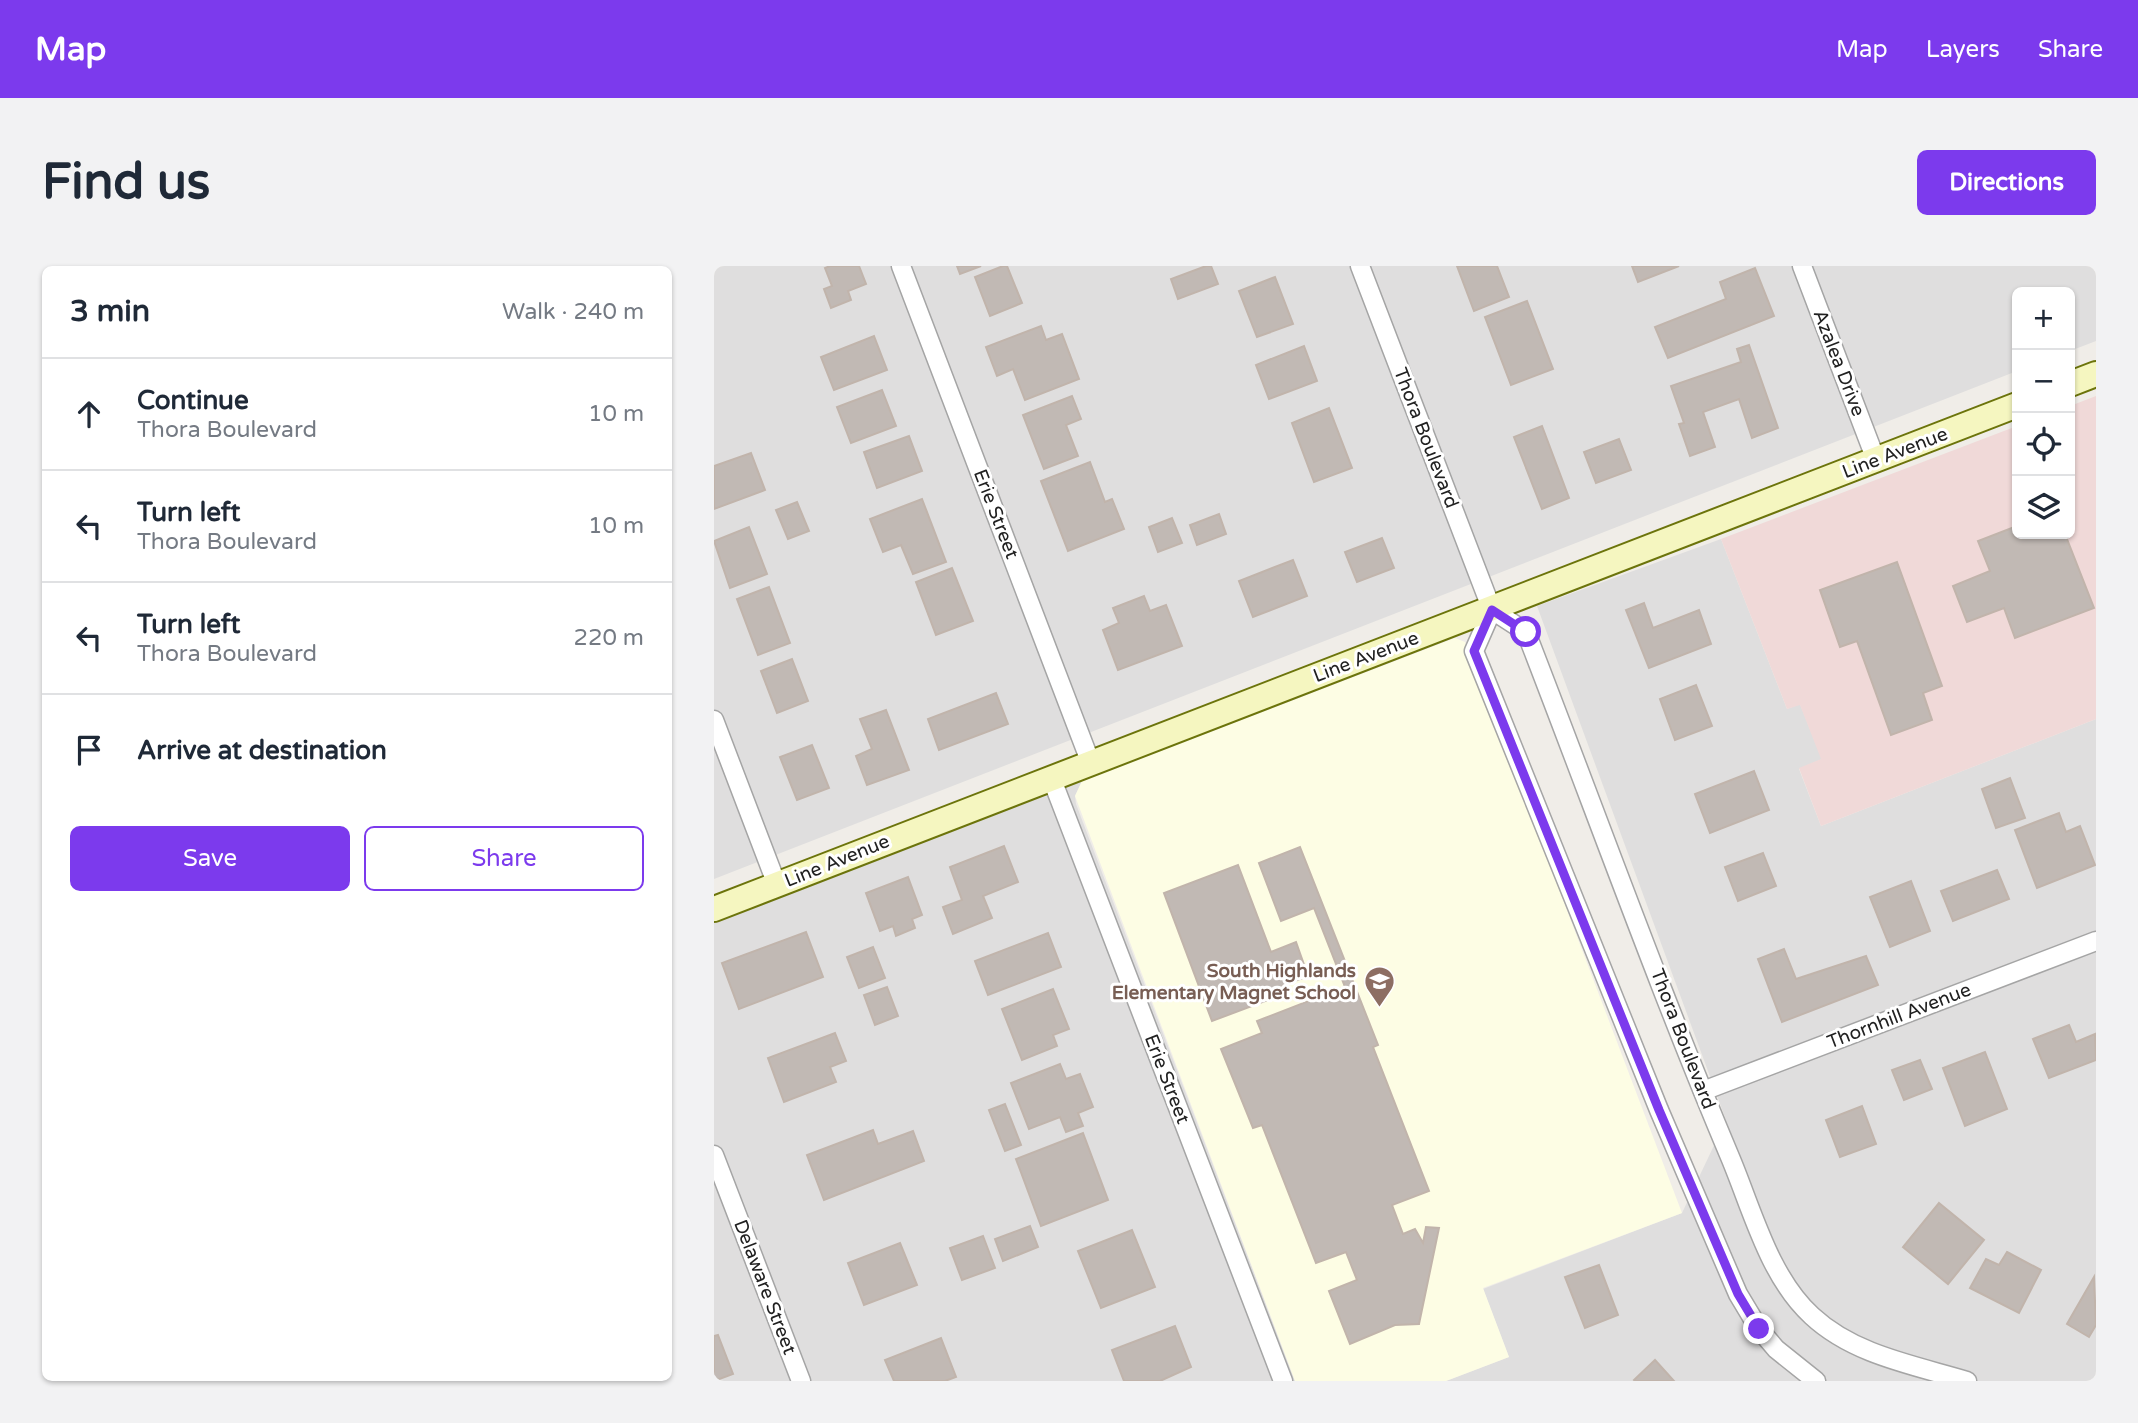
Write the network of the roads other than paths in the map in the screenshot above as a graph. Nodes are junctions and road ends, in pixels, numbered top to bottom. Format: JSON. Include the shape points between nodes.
{"nodes":[{"id":1,"x":901,"y":266,"type":"edge"},
{"id":2,"x":1360,"y":266,"type":"edge"},
{"id":3,"x":1802,"y":266,"type":"edge"},
{"id":4,"x":2096,"y":374,"type":"edge"},
{"id":5,"x":2075,"y":382,"type":"edge"},
{"id":6,"x":2012,"y":407,"type":"edge"},
{"id":7,"x":1876,"y":460,"type":"junction"},
{"id":8,"x":1492,"y":610,"type":"junction"},
{"id":9,"x":714,"y":720,"type":"edge"},
{"id":10,"x":1090,"y":761,"type":"junction"},
{"id":11,"x":1051,"y":777,"type":"junction"},
{"id":12,"x":777,"y":885,"type":"junction"},
{"id":13,"x":714,"y":909,"type":"edge"},
{"id":14,"x":2096,"y":941,"type":"edge"},
{"id":15,"x":1703,"y":1091,"type":"junction"},
{"id":16,"x":714,"y":1155,"type":"edge"},
{"id":17,"x":801,"y":1381,"type":"edge"},
{"id":18,"x":1283,"y":1381,"type":"edge"},
{"id":19,"x":1816,"y":1381,"type":"edge"},
{"id":20,"x":1967,"y":1381,"type":"edge"}],
"edges":[{"from":1,"to":10,"type":"street","name":"Erie Street"},
{"from":2,"to":8,"type":"street","name":"Thora Boulevard"},
{"from":3,"to":7,"type":"street","name":"Azalea Drive"},
{"from":4,"to":5,"type":"main road"},
{"from":6,"to":7,"type":"main road","name":"Line Avenue"},
{"from":7,"to":8,"type":"main road","name":"Line Avenue"},
{"from":8,"to":10,"type":"main road","name":"Line Avenue"},
{"from":8,"to":15,"type":"street","name":"Thora Boulevard","via":[[1526,632]]},
{"from":8,"to":19,"type":"street","via":[[1474,651],[1659,1110],[1738,1294],[1776,1349]]},
{"from":9,"to":12,"type":"street"},
{"from":10,"to":11,"type":"main road","name":"Line Avenue"},
{"from":11,"to":12,"type":"main road","name":"Line Avenue"},
{"from":11,"to":18,"type":"street","name":"Erie Street"},
{"from":12,"to":13,"type":"main road","name":"Line Avenue"},
{"from":14,"to":15,"type":"street","name":"Thornhill Avenue"},
{"from":15,"to":20,"type":"street","name":"Thora Boulevard","via":[[1779,1273],[1800,1305],[1843,1339],[1870,1352]]},
{"from":16,"to":17,"type":"street","name":"Delaware Street"}]}
